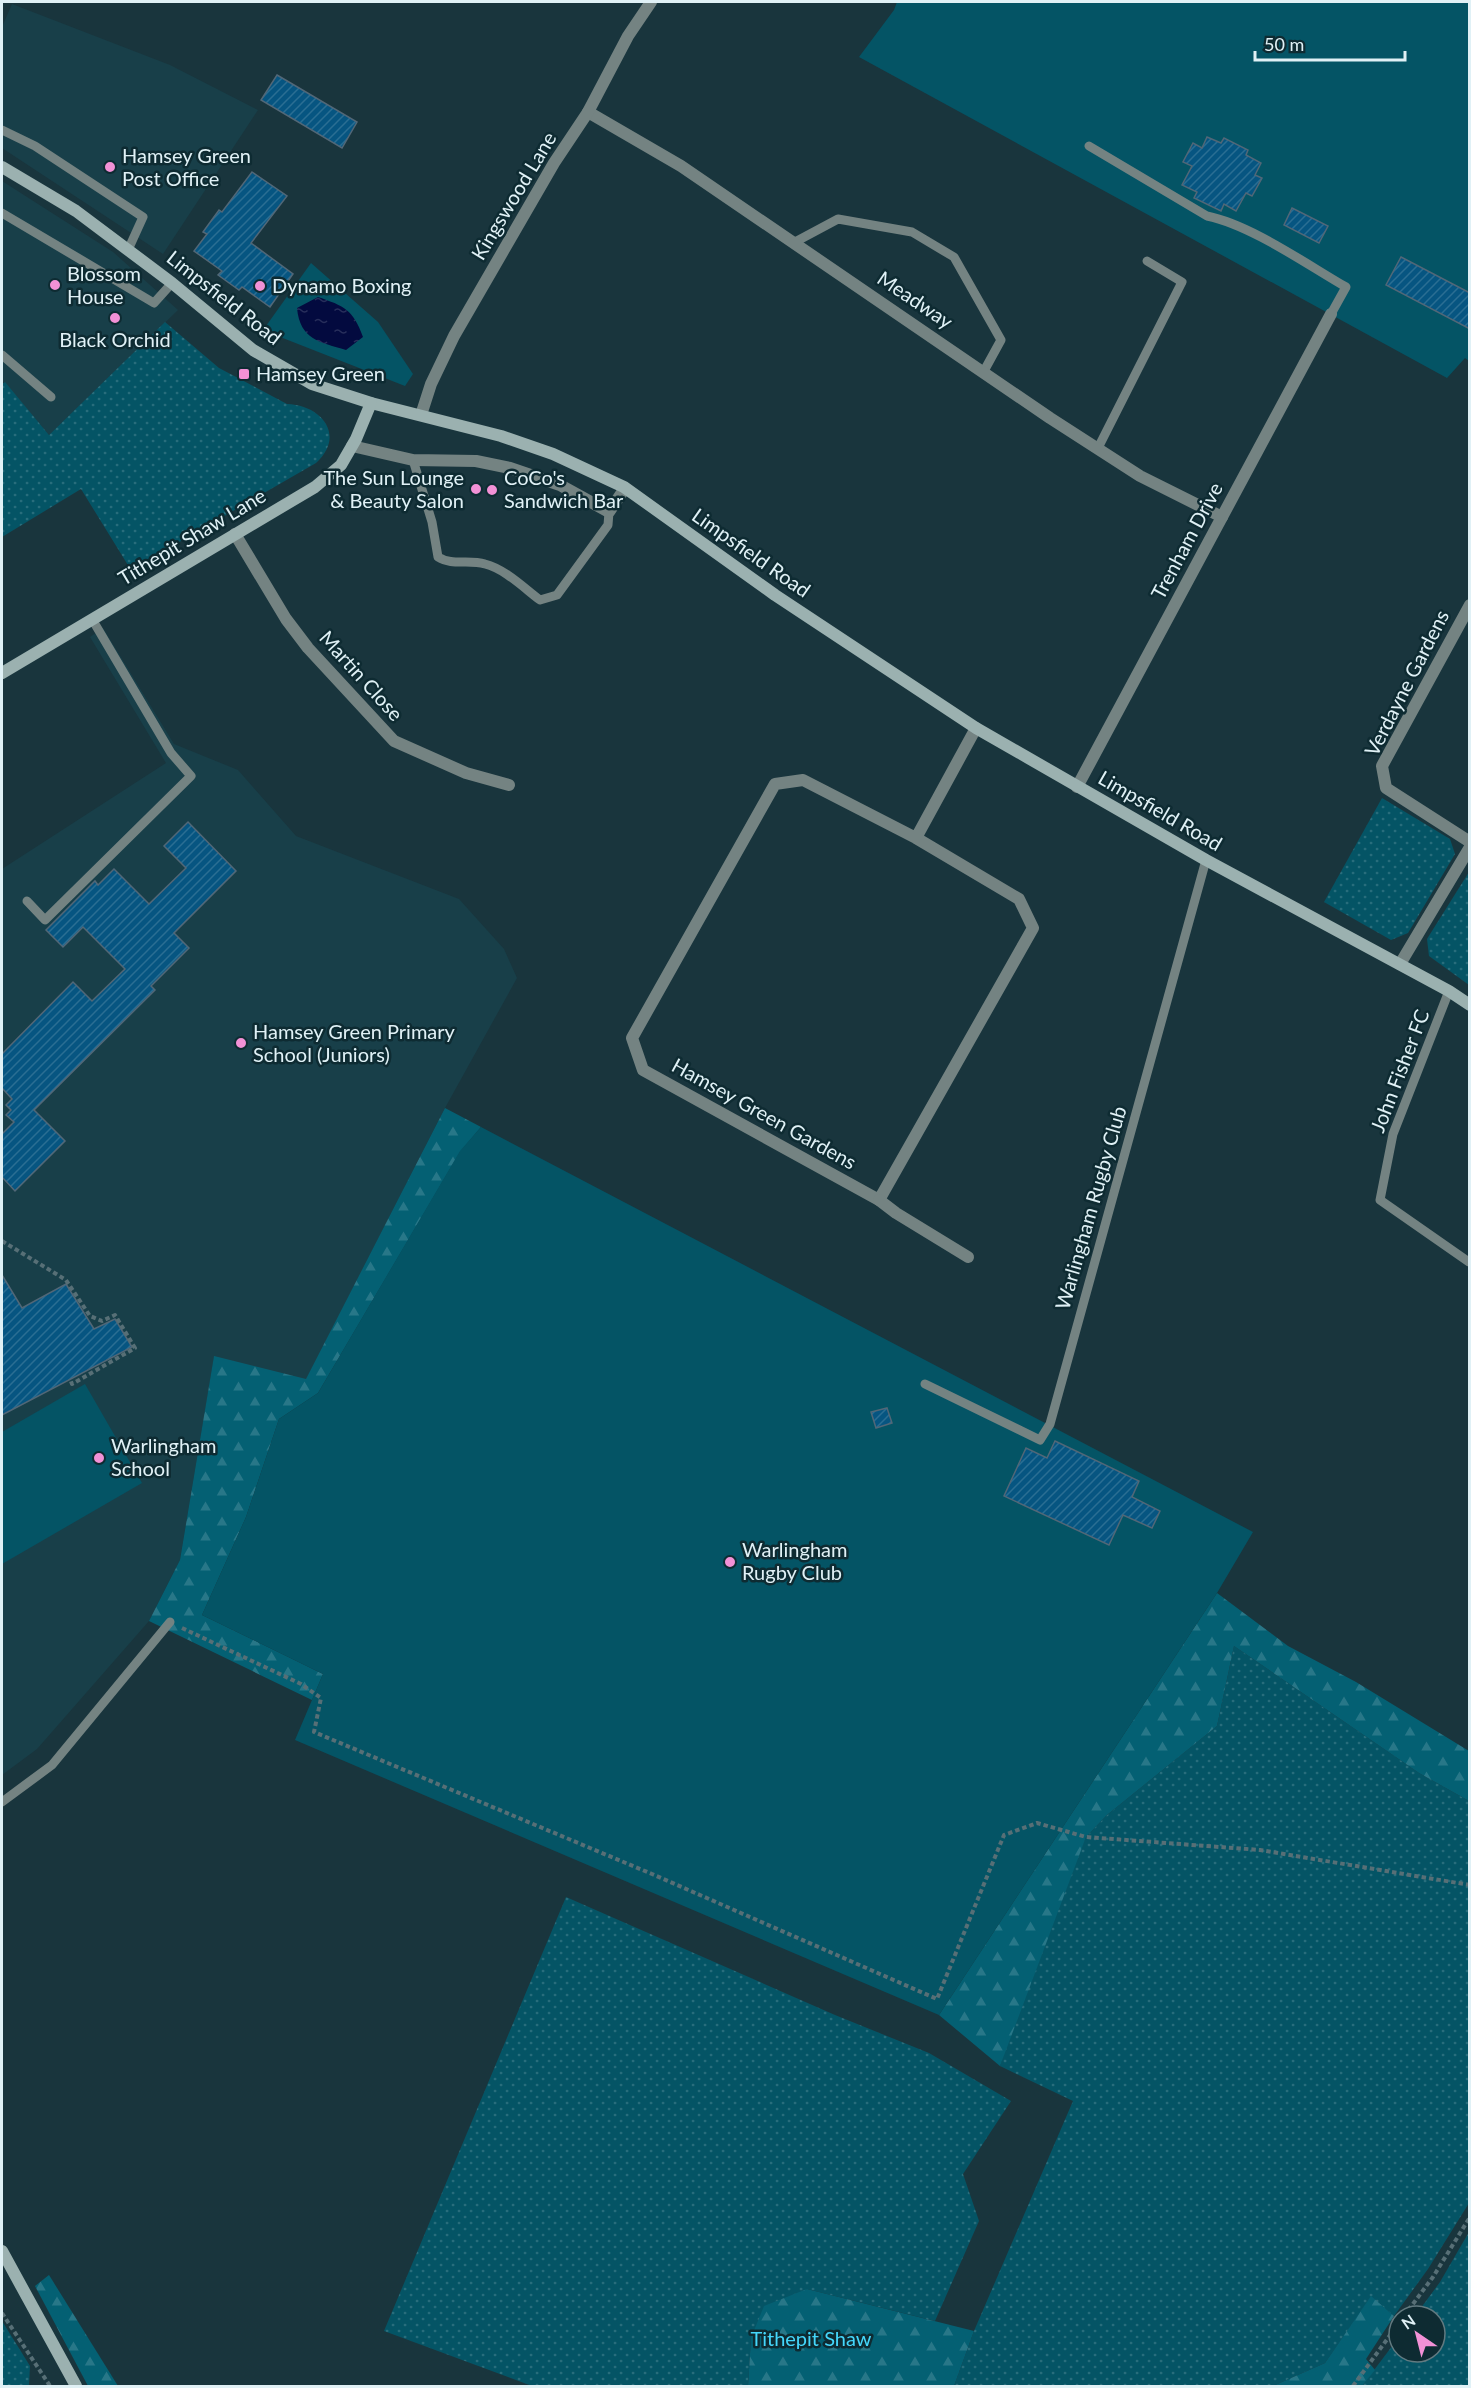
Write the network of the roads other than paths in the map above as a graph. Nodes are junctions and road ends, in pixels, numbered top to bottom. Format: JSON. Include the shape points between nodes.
{"nodes":[{"id":1,"x":651,"y":2,"type":"edge"},
{"id":2,"x":588,"y":112,"type":"junction"},
{"id":3,"x":2,"y":130,"type":"edge"},
{"id":4,"x":1089,"y":146,"type":"dead end"},
{"id":5,"x":2,"y":167,"type":"edge"},
{"id":6,"x":2,"y":213,"type":"edge"},
{"id":7,"x":795,"y":242,"type":"junction"},
{"id":8,"x":128,"y":250,"type":"junction"},
{"id":9,"x":1147,"y":261,"type":"dead end"},
{"id":10,"x":172,"y":283,"type":"junction"},
{"id":11,"x":1331,"y":314,"type":"joint"},
{"id":12,"x":2,"y":355,"type":"edge"},
{"id":13,"x":984,"y":371,"type":"junction"},
{"id":14,"x":51,"y":397,"type":"dead end"},
{"id":15,"x":371,"y":403,"type":"junction"},
{"id":16,"x":421,"y":415,"type":"junction"},
{"id":17,"x":352,"y":446,"type":"junction"},
{"id":18,"x":1098,"y":448,"type":"junction"},
{"id":19,"x":413,"y":460,"type":"junction"},
{"id":20,"x":625,"y":488,"type":"junction"},
{"id":21,"x":609,"y":512,"type":"junction"},
{"id":22,"x":1222,"y":517,"type":"junction"},
{"id":23,"x":235,"y":534,"type":"junction"},
{"id":24,"x":1470,"y":605,"type":"edge"},
{"id":25,"x":92,"y":619,"type":"junction"},
{"id":26,"x":2,"y":673,"type":"edge"},
{"id":27,"x":976,"y":728,"type":"junction"},
{"id":28,"x":509,"y":784,"type":"dead end"},
{"id":29,"x":1077,"y":787,"type":"junction"},
{"id":30,"x":915,"y":838,"type":"junction"},
{"id":31,"x":1470,"y":842,"type":"edge"},
{"id":32,"x":1470,"y":847,"type":"edge"},
{"id":33,"x":1206,"y":861,"type":"junction"},
{"id":34,"x":27,"y":901,"type":"dead end"},
{"id":35,"x":1400,"y":964,"type":"junction"},
{"id":36,"x":1449,"y":991,"type":"junction"},
{"id":37,"x":1470,"y":1005,"type":"edge"},
{"id":38,"x":879,"y":1200,"type":"junction"},
{"id":39,"x":968,"y":1257,"type":"dead end"},
{"id":40,"x":1469,"y":1262,"type":"edge"},
{"id":41,"x":925,"y":1384,"type":"dead end"},
{"id":42,"x":170,"y":1622,"type":"road end"},
{"id":43,"x":2,"y":1802,"type":"edge"},
{"id":44,"x":2,"y":2251,"type":"edge"},
{"id":45,"x":76,"y":2386,"type":"edge"}],
"edges":[{"from":1,"to":2,"type":"street","name":"Kingswood Lane","via":[[628,36]]},
{"from":2,"to":7,"type":"street","name":"Meadway","via":[[681,165]]},
{"from":2,"to":16,"type":"street","name":"Kingswood Lane","via":[[454,336]]},
{"from":3,"to":8,"type":"lane","via":[[35,146],[142,218]]},
{"from":4,"to":11,"type":"lane","via":[[1207,216],[1224,219],[1346,287]]},
{"from":5,"to":8,"type":"main road","name":"Limpsfield Road","via":[[76,211]]},
{"from":6,"to":10,"type":"lane","via":[[154,303]]},
{"from":7,"to":13,"type":"street","name":"Meadway"},
{"from":7,"to":13,"type":"lane","via":[[838,219],[912,232],[954,257],[1001,340]]},
{"from":8,"to":10,"type":"main road","name":"Limpsfield Road"},
{"from":9,"to":18,"type":"lane","via":[[1182,282]]},
{"from":10,"to":15,"type":"main road","name":"Limpsfield Road","via":[[253,350],[312,384]]},
{"from":11,"to":22,"type":"street","name":"Trenham Drive"},
{"from":12,"to":14,"type":"lane"},
{"from":13,"to":18,"type":"street","name":"Meadway"},
{"from":15,"to":16,"type":"main road","name":"Limpsfield Road"},
{"from":15,"to":17,"type":"main road","name":"Tithepit Shaw Lane"},
{"from":16,"to":20,"type":"main road","name":"Limpsfield Road","via":[[553,454]]},
{"from":17,"to":19,"type":"street"},
{"from":17,"to":23,"type":"main road","name":"Tithepit Shaw Lane","via":[[341,465],[315,487]]},
{"from":18,"to":22,"type":"street","name":"Meadway","via":[[1140,476]]},
{"from":19,"to":21,"type":"street","via":[[476,461],[510,468],[560,485]]},
{"from":19,"to":21,"type":"lane","via":[[438,557],[446,562],[486,564],[540,600],[557,595],[608,525]]},
{"from":20,"to":21,"type":"street"},
{"from":20,"to":27,"type":"main road","name":"Limpsfield Road","via":[[775,595]]},
{"from":22,"to":29,"type":"street","name":"Trenham Drive"},
{"from":23,"to":25,"type":"main road","name":"Tithepit Shaw Lane"},
{"from":23,"to":28,"type":"street","name":"Martin Close","via":[[308,648],[394,741],[466,773]]},
{"from":24,"to":31,"type":"street","name":"Verdayne Gardens","via":[[1382,766],[1386,788]]},
{"from":25,"to":26,"type":"main road","name":"Tithepit Shaw Lane"},
{"from":25,"to":34,"type":"lane","via":[[171,753],[190,776],[45,920]]},
{"from":27,"to":29,"type":"main road","name":"Limpsfield Road"},
{"from":27,"to":30,"type":"street"},
{"from":29,"to":33,"type":"main road","name":"Limpsfield Road"},
{"from":30,"to":38,"type":"street","name":"Hamsey Green Gardens","via":[[1019,899],[1033,928]]},
{"from":30,"to":38,"type":"street","name":"Hamsey Green Gardens","via":[[803,780],[775,784],[632,1038],[643,1070]]},
{"from":32,"to":35,"type":"street"},
{"from":33,"to":35,"type":"main road","name":"Limpsfield Road"},
{"from":33,"to":41,"type":"lane","name":"Warlingham Rugby Club","via":[[1050,1424],[1040,1440]]},
{"from":35,"to":36,"type":"main road","name":"Limpsfield Road"},
{"from":36,"to":37,"type":"main road","name":"Limpsfield Road"},
{"from":36,"to":40,"type":"lane","name":"John Fisher FC","via":[[1393,1134],[1380,1200]]},
{"from":38,"to":39,"type":"street"},
{"from":42,"to":43,"type":"lane","via":[[52,1765]]},
{"from":44,"to":45,"type":"main road"}]}
